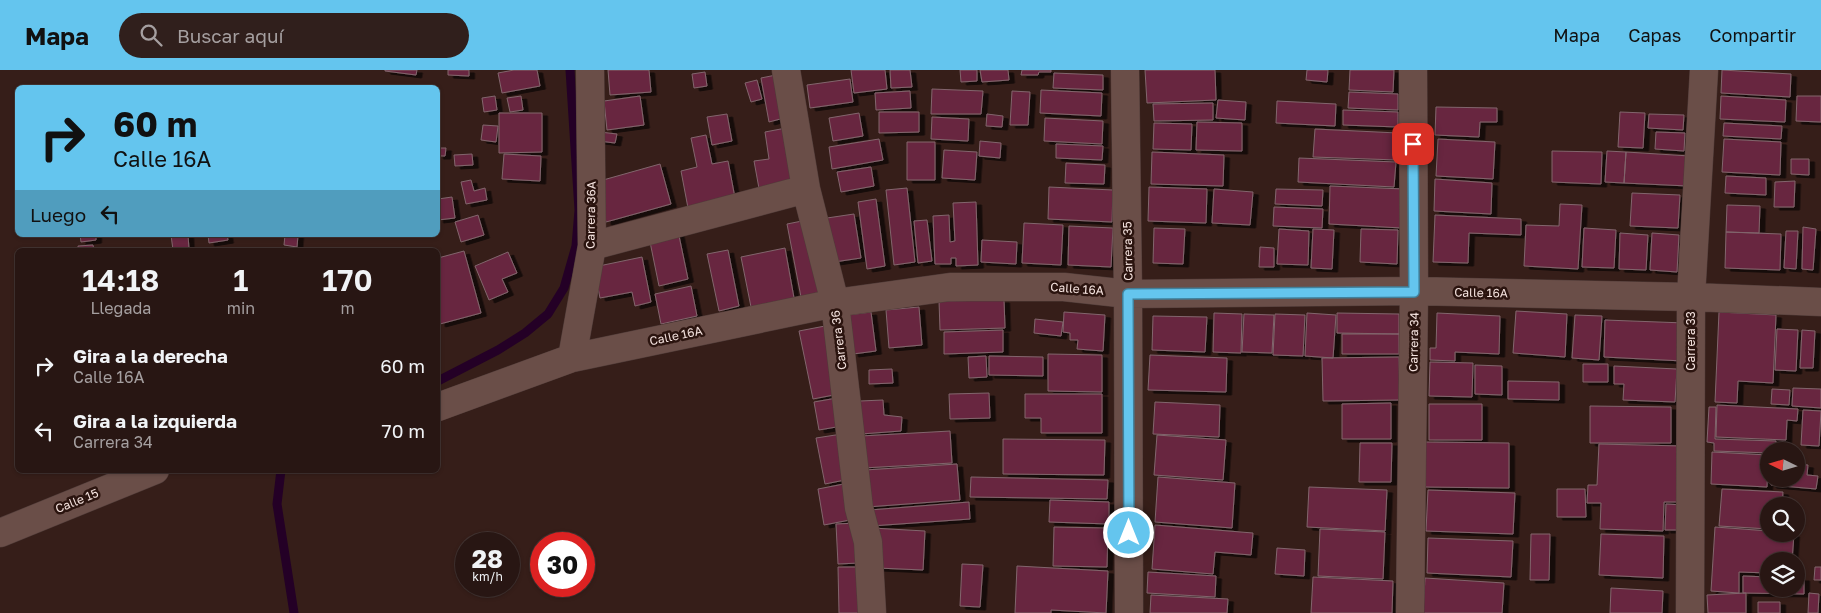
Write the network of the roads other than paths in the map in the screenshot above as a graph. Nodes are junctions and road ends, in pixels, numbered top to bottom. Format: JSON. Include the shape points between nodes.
{"nodes":[{"id":1,"x":590,"y":70,"type":"edge"},
{"id":2,"x":786,"y":70,"type":"edge"},
{"id":3,"x":1125,"y":70,"type":"edge"},
{"id":4,"x":1413,"y":70,"type":"edge"},
{"id":5,"x":1704,"y":70,"type":"edge"},
{"id":6,"x":806,"y":189,"type":"junction"},
{"id":7,"x":592,"y":246,"type":"junction"},
{"id":8,"x":1414,"y":292,"type":"junction"},
{"id":9,"x":1128,"y":294,"type":"junction"},
{"id":10,"x":1691,"y":297,"type":"junction"},
{"id":11,"x":1821,"y":302,"type":"edge"},
{"id":12,"x":835,"y":303,"type":"junction"},
{"id":13,"x":572,"y":358,"type":"junction"},
{"id":14,"x":440,"y":405,"type":"edge"},
{"id":15,"x":148,"y":473,"type":"edge"},
{"id":16,"x":0,"y":533,"type":"edge"},
{"id":17,"x":872,"y":613,"type":"edge"},
{"id":18,"x":1129,"y":613,"type":"edge"},
{"id":19,"x":1410,"y":613,"type":"edge"},
{"id":20,"x":1690,"y":613,"type":"edge"}],
"edges":[{"from":1,"to":7,"type":"street","name":"Carrera 36A"},
{"from":2,"to":6,"type":"street","name":"Carrera 36"},
{"from":3,"to":9,"type":"street","name":"Carrera 35"},
{"from":4,"to":8,"type":"street","name":"Carrera 34"},
{"from":5,"to":10,"type":"street","name":"Carrera 33"},
{"from":6,"to":7,"type":"street"},
{"from":6,"to":12,"type":"street","name":"Carrera 36"},
{"from":7,"to":13,"type":"street","name":"Carrera 36A"},
{"from":8,"to":9,"type":"street","name":"Calle 16A"},
{"from":8,"to":10,"type":"street","name":"Calle 16A"},
{"from":8,"to":19,"type":"street","name":"Carrera 34"},
{"from":9,"to":12,"type":"street","name":"Calle 16A","via":[[1064,287],[950,287]]},
{"from":9,"to":18,"type":"street","name":"Carrera 35"},
{"from":10,"to":11,"type":"street","name":"Calle 16A"},
{"from":10,"to":20,"type":"street","name":"Carrera 33"},
{"from":12,"to":13,"type":"street","name":"Calle 16A"},
{"from":12,"to":17,"type":"street","name":"Carrera 36","via":[[859,508],[868,542]]},
{"from":13,"to":14,"type":"street","name":"Calle 16A"},
{"from":15,"to":16,"type":"street","name":"Calle 15"}]}
